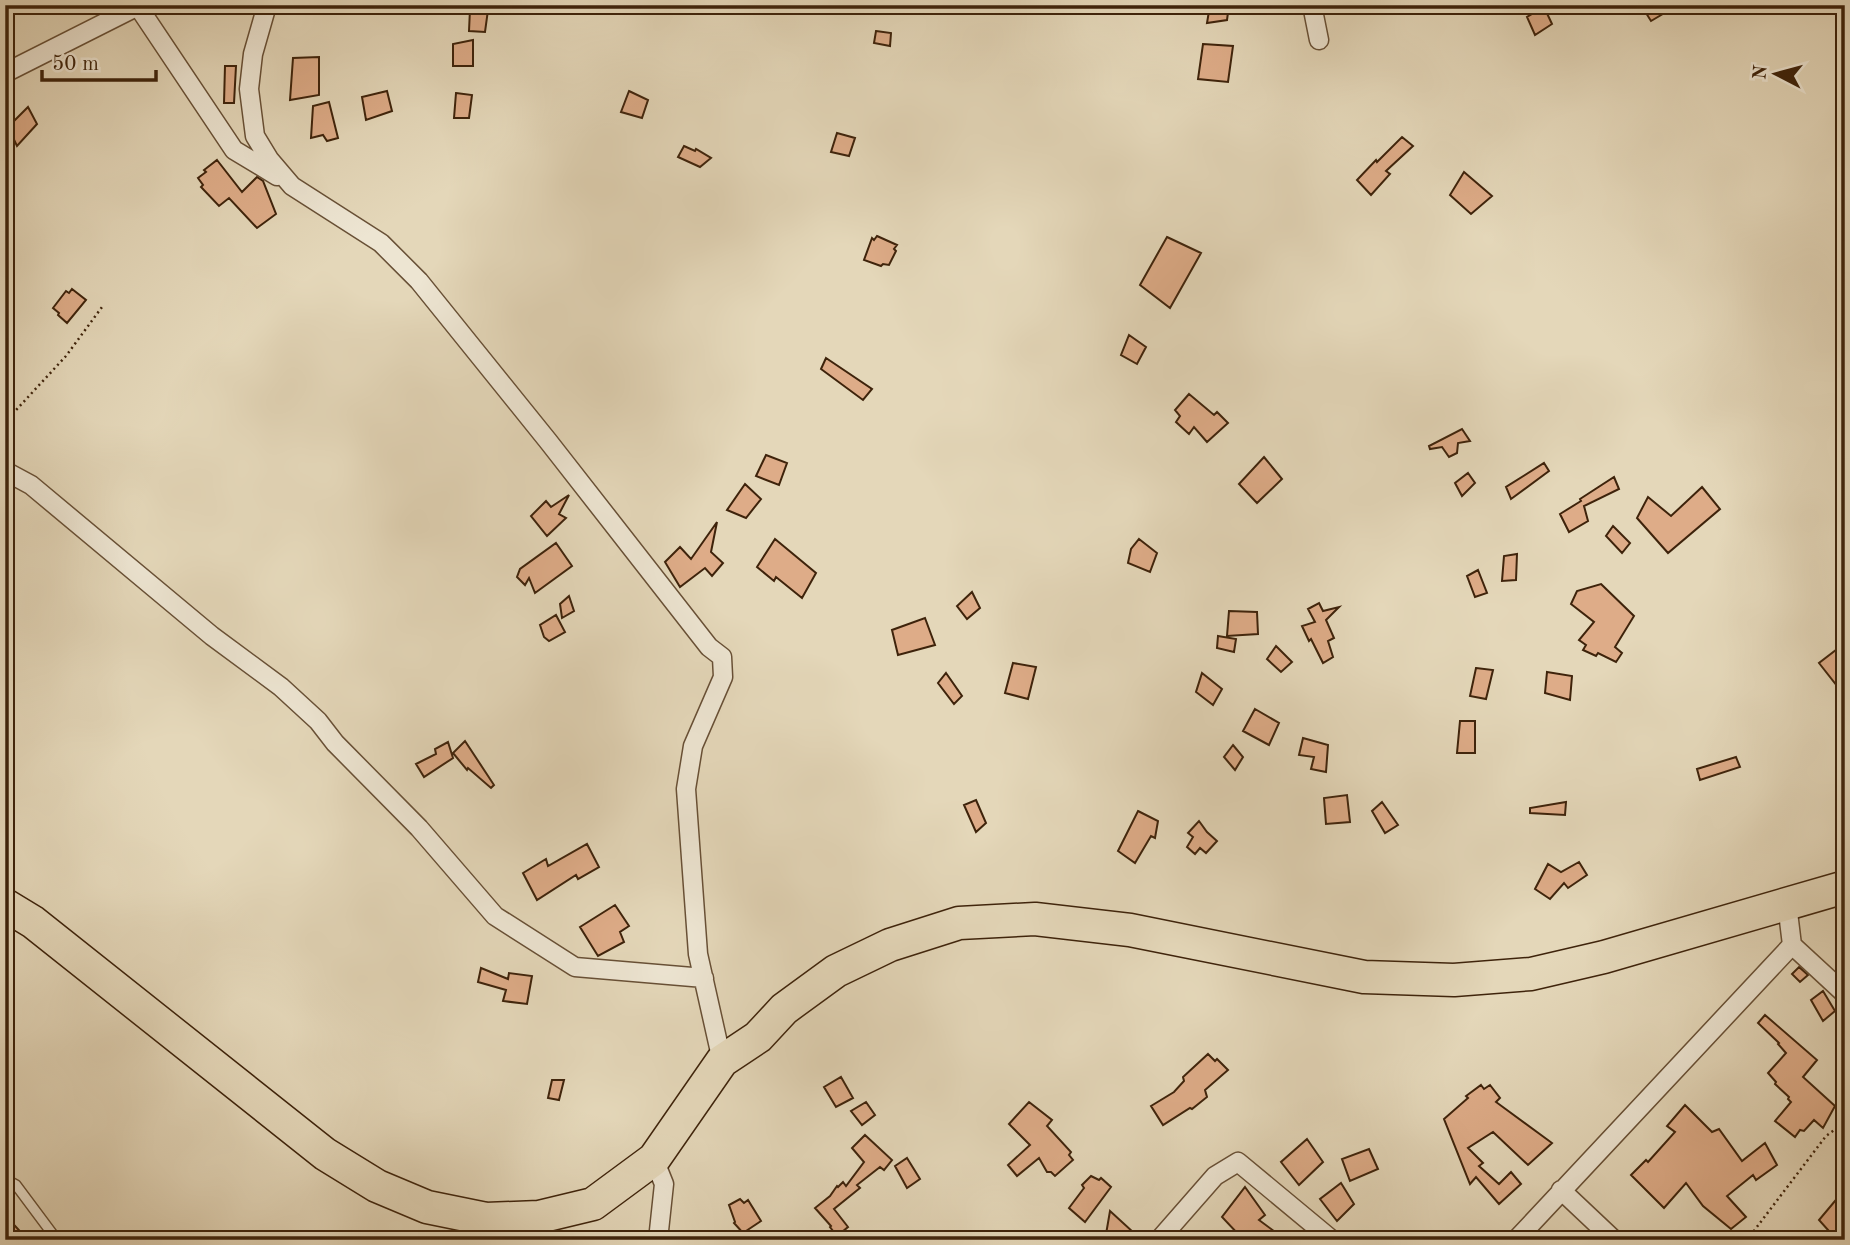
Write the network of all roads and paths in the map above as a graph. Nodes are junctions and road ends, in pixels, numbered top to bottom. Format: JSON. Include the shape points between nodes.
{"nodes":[{"id":1,"x":267,"y":5,"type":"edge"},
{"id":2,"x":1312,"y":5,"type":"edge"},
{"id":3,"x":137,"y":6,"type":"edge"},
{"id":4,"x":1319,"y":40,"type":"dead end"},
{"id":5,"x":5,"y":73,"type":"edge"},
{"id":6,"x":292,"y":186,"type":"junction"},
{"id":7,"x":102,"y":307,"type":"dead end"},
{"id":8,"x":5,"y":422,"type":"edge"},
{"id":9,"x":5,"y":471,"type":"edge"},
{"id":10,"x":1845,"y":887,"type":"edge"},
{"id":11,"x":1787,"y":904,"type":"junction"},
{"id":12,"x":5,"y":905,"type":"edge"},
{"id":13,"x":1793,"y":945,"type":"junction"},
{"id":14,"x":704,"y":978,"type":"junction"},
{"id":15,"x":1845,"y":994,"type":"edge"},
{"id":16,"x":722,"y":1061,"type":"junction"},
{"id":17,"x":1845,"y":1122,"type":"edge"},
{"id":18,"x":654,"y":1159,"type":"junction"},
{"id":19,"x":5,"y":1179,"type":"edge"},
{"id":20,"x":1561,"y":1190,"type":"junction"},
{"id":21,"x":57,"y":1240,"type":"edge"},
{"id":22,"x":658,"y":1240,"type":"edge"},
{"id":23,"x":1159,"y":1240,"type":"edge"},
{"id":24,"x":1332,"y":1240,"type":"edge"},
{"id":25,"x":1516,"y":1240,"type":"edge"},
{"id":26,"x":1614,"y":1240,"type":"edge"},
{"id":27,"x":1747,"y":1240,"type":"edge"}],
"edges":[{"from":1,"to":6,"type":"street","via":[[248,89],[256,136]]},
{"from":2,"to":4,"type":"street"},
{"from":3,"to":5,"type":"street"},
{"from":3,"to":6,"type":"street","via":[[234,150]]},
{"from":6,"to":14,"type":"street","via":[[381,243],[419,281],[709,647],[722,657],[723,677],[693,746],[685,789],[698,954]]},
{"from":7,"to":8,"type":"path","via":[[66,356]]},
{"from":9,"to":14,"type":"street","via":[[31,485],[203,629],[290,695],[419,828],[495,916],[575,967]]},
{"from":10,"to":11,"type":"highway"},
{"from":11,"to":13,"type":"street"},
{"from":11,"to":16,"type":"highway","via":[[1531,974],[1454,979],[1364,977],[1089,925],[1035,919],[959,923],[890,945],[836,971]]},
{"from":12,"to":18,"type":"highway","via":[[33,922],[325,1154],[377,1186],[427,1208],[486,1219],[539,1217],[593,1204]]},
{"from":13,"to":15,"type":"street"},
{"from":13,"to":20,"type":"street"},
{"from":14,"to":16,"type":"street"},
{"from":16,"to":18,"type":"highway"},
{"from":17,"to":27,"type":"path","via":[[1826,1136]]},
{"from":18,"to":22,"type":"street","via":[[664,1184]]},
{"from":19,"to":21,"type":"lane","via":[[16,1185]]},
{"from":20,"to":25,"type":"street"},
{"from":20,"to":26,"type":"street"},
{"from":23,"to":24,"type":"street","via":[[1215,1176],[1238,1162]]}]}
